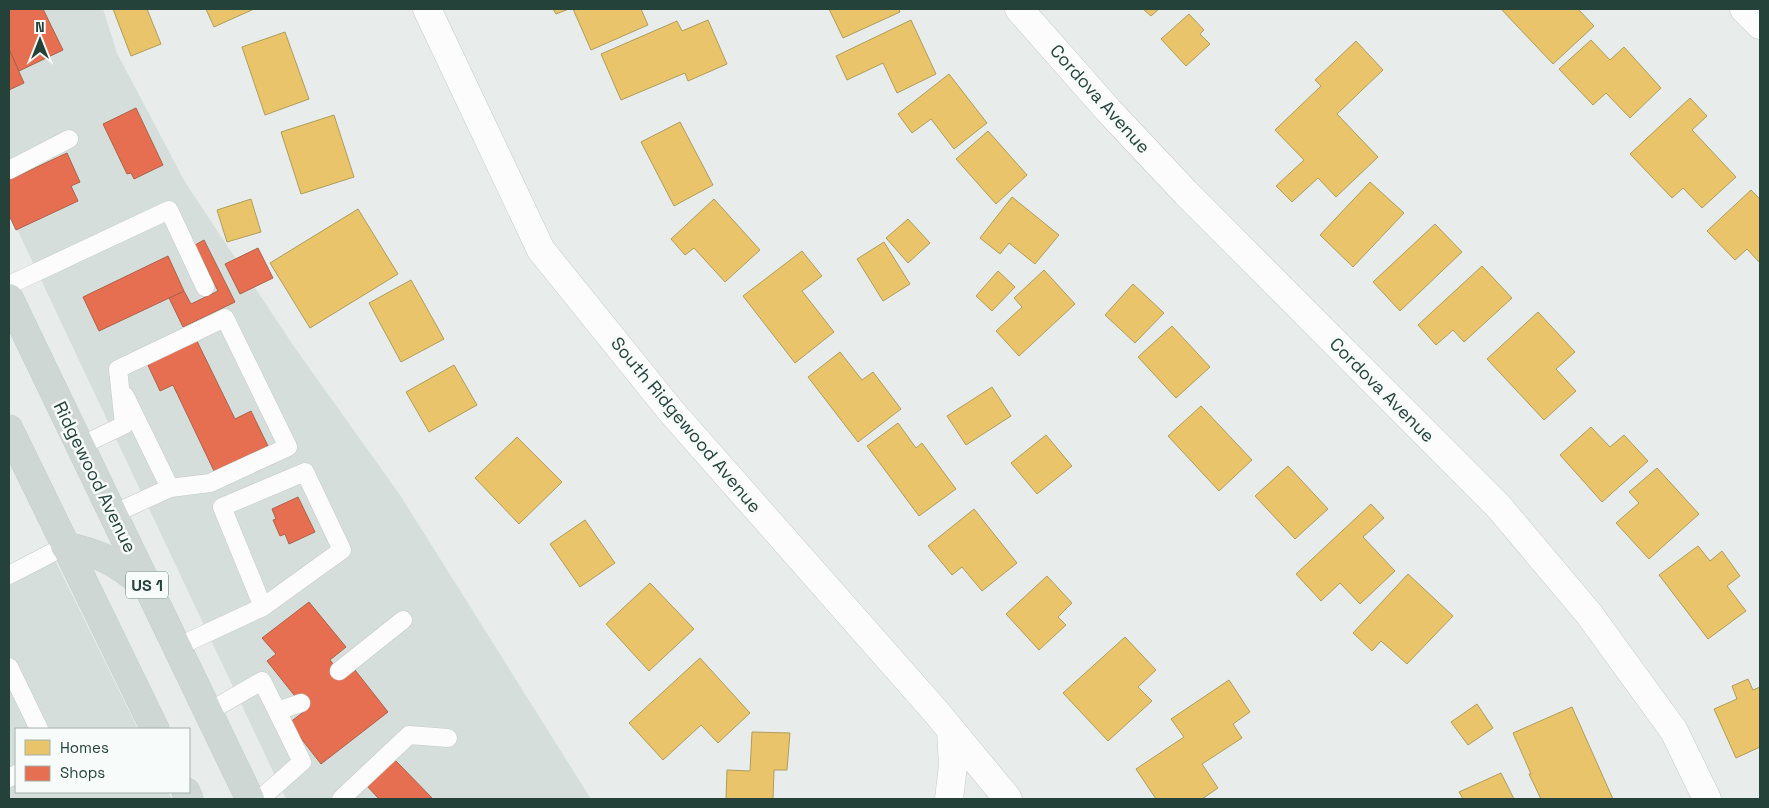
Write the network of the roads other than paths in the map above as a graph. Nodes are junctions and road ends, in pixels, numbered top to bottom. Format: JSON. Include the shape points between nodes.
{"nodes":[{"id":1,"x":427,"y":9,"type":"edge"},
{"id":2,"x":1019,"y":9,"type":"edge"},
{"id":3,"x":1744,"y":9,"type":"edge"},
{"id":4,"x":1760,"y":25,"type":"edge"},
{"id":5,"x":69,"y":139,"type":"dead end"},
{"id":6,"x":9,"y":170,"type":"edge"},
{"id":7,"x":9,"y":285,"type":"edge"},
{"id":8,"x":205,"y":287,"type":"dead end"},
{"id":9,"x":9,"y":298,"type":"edge"},
{"id":10,"x":119,"y":384,"type":"junction"},
{"id":11,"x":9,"y":429,"type":"edge"},
{"id":12,"x":80,"y":446,"type":"junction"},
{"id":13,"x":170,"y":488,"type":"junction"},
{"id":14,"x":113,"y":514,"type":"junction"},
{"id":15,"x":65,"y":546,"type":"junction"},
{"id":16,"x":9,"y":574,"type":"edge"},
{"id":17,"x":148,"y":588,"type":"junction"},
{"id":18,"x":263,"y":607,"type":"junction"},
{"id":19,"x":403,"y":620,"type":"dead end"},
{"id":20,"x":177,"y":646,"type":"junction"},
{"id":21,"x":9,"y":667,"type":"edge"},
{"id":22,"x":339,"y":671,"type":"dead end"},
{"id":23,"x":300,"y":704,"type":"dead end"},
{"id":24,"x":277,"y":711,"type":"junction"},
{"id":25,"x":208,"y":712,"type":"junction"},
{"id":26,"x":38,"y":728,"type":"edge"},
{"id":27,"x":155,"y":728,"type":"edge"},
{"id":28,"x":951,"y":730,"type":"junction"},
{"id":29,"x":448,"y":738,"type":"dead end"},
{"id":30,"x":250,"y":799,"type":"edge"},
{"id":31,"x":260,"y":799,"type":"edge"},
{"id":32,"x":341,"y":799,"type":"edge"},
{"id":33,"x":949,"y":799,"type":"edge"},
{"id":34,"x":1008,"y":799,"type":"edge"},
{"id":35,"x":1707,"y":799,"type":"edge"}],
"edges":[{"from":1,"to":28,"type":"street","name":"South Ridgewood Avenue","via":[[541,250],[670,410]]},
{"from":2,"to":35,"type":"street","name":"Cordova Avenue","via":[[1186,193],[1499,507],[1589,614],[1674,731]]},
{"from":3,"to":4,"type":"street"},
{"from":5,"to":6,"type":"lane"},
{"from":7,"to":8,"type":"lane","via":[[169,210]]},
{"from":9,"to":12,"type":"main road","name":"Ridgewood Avenue","number":"US 1"},
{"from":10,"to":12,"type":"lane","via":[[124,425]]},
{"from":10,"to":13,"type":"lane"},
{"from":10,"to":13,"type":"lane","via":[[118,369],[225,318],[288,447],[210,483]]},
{"from":11,"to":15,"type":"main road"},
{"from":12,"to":14,"type":"main road","name":"Ridgewood Avenue","number":"US 1"},
{"from":13,"to":14,"type":"lane"},
{"from":14,"to":17,"type":"main road","name":"Ridgewood Avenue","number":"US 1"},
{"from":15,"to":16,"type":"lane"},
{"from":15,"to":17,"type":"main road","via":[[89,551],[115,562]]},
{"from":15,"to":27,"type":"main road"},
{"from":17,"to":20,"type":"main road","name":"Ridgewood Avenue","number":"US 1"},
{"from":18,"to":18,"type":"lane","via":[[222,508],[305,472],[342,550]]},
{"from":18,"to":20,"type":"lane"},
{"from":19,"to":22,"type":"lane"},
{"from":20,"to":25,"type":"main road","name":"Ridgewood Avenue","number":"US 1"},
{"from":21,"to":26,"type":"lane"},
{"from":23,"to":24,"type":"lane"},
{"from":24,"to":25,"type":"lane","via":[[262,681]]},
{"from":24,"to":31,"type":"lane","via":[[302,762]]},
{"from":25,"to":30,"type":"main road","name":"Ridgewood Avenue","number":"US 1"},
{"from":28,"to":33,"type":"street","via":[[953,765]]},
{"from":28,"to":34,"type":"street","name":"South Ridgewood Avenue"},
{"from":29,"to":32,"type":"lane","via":[[408,735]]}]}
